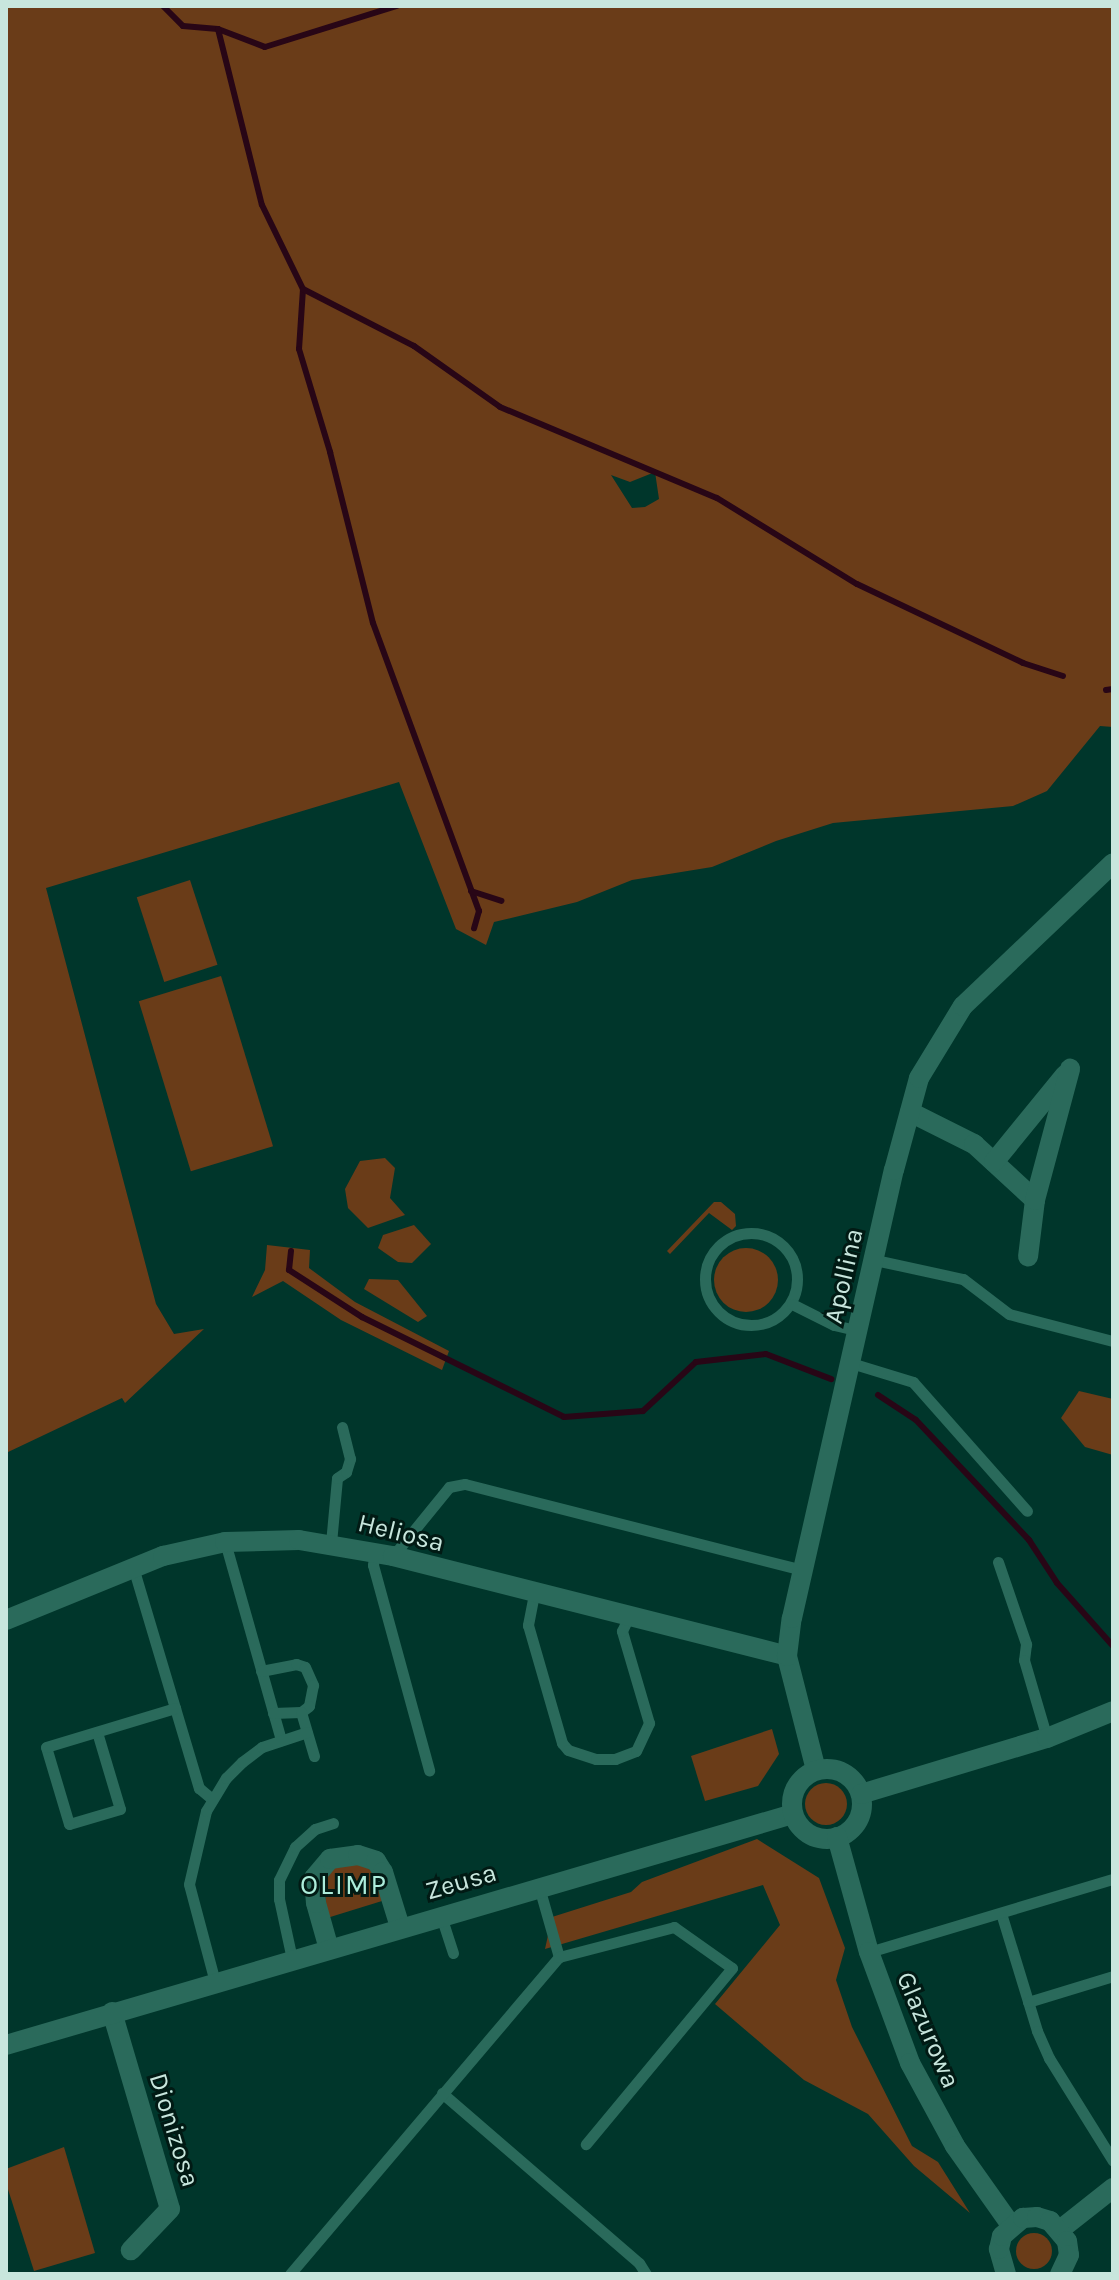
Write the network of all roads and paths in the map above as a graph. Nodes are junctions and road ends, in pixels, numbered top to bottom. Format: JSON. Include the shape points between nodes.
{"nodes":[{"id":1,"x":1111,"y":871,"type":"edge"},
{"id":2,"x":910,"y":1112,"type":"junction"},
{"id":3,"x":994,"y":1162,"type":"junction"},
{"id":4,"x":1035,"y":1200,"type":"junction"},
{"id":5,"x":1028,"y":1257,"type":"dead end"},
{"id":6,"x":875,"y":1260,"type":"junction"},
{"id":7,"x":792,"y":1304,"type":"junction"},
{"id":8,"x":859,"y":1331,"type":"junction"},
{"id":9,"x":1113,"y":1341,"type":"edge"},
{"id":10,"x":851,"y":1363,"type":"junction"},
{"id":11,"x":342,"y":1427,"type":"dead end"},
{"id":12,"x":1027,"y":1511,"type":"dead end"},
{"id":13,"x":225,"y":1542,"type":"junction"},
{"id":14,"x":331,"y":1543,"type":"junction"},
{"id":15,"x":384,"y":1554,"type":"junction"},
{"id":16,"x":998,"y":1562,"type":"dead end"},
{"id":17,"x":133,"y":1566,"type":"junction"},
{"id":18,"x":803,"y":1570,"type":"junction"},
{"id":19,"x":534,"y":1594,"type":"junction"},
{"id":20,"x":628,"y":1618,"type":"junction"},
{"id":21,"x":6,"y":1620,"type":"edge"},
{"id":22,"x":787,"y":1656,"type":"junction"},
{"id":23,"x":261,"y":1671,"type":"junction"},
{"id":24,"x":175,"y":1708,"type":"junction"},
{"id":25,"x":1113,"y":1711,"type":"edge"},
{"id":26,"x":301,"y":1712,"type":"junction"},
{"id":27,"x":273,"y":1713,"type":"junction"},
{"id":28,"x":97,"y":1732,"type":"junction"},
{"id":29,"x":307,"y":1732,"type":"junction"},
{"id":30,"x":1047,"y":1738,"type":"junction"},
{"id":31,"x":281,"y":1740,"type":"junction"},
{"id":32,"x":314,"y":1756,"type":"dead end"},
{"id":33,"x":429,"y":1770,"type":"dead end"},
{"id":34,"x":816,"y":1770,"type":"junction"},
{"id":35,"x":861,"y":1794,"type":"junction"},
{"id":36,"x":212,"y":1799,"type":"junction"},
{"id":37,"x":793,"y":1814,"type":"junction"},
{"id":38,"x":333,"y":1823,"type":"dead end"},
{"id":39,"x":837,"y":1837,"type":"junction"},
{"id":40,"x":1113,"y":1879,"type":"edge"},
{"id":41,"x":539,"y":1887,"type":"junction"},
{"id":42,"x":1001,"y":1913,"type":"junction"},
{"id":43,"x":441,"y":1915,"type":"junction"},
{"id":44,"x":400,"y":1927,"type":"junction"},
{"id":45,"x":329,"y":1949,"type":"junction"},
{"id":46,"x":869,"y":1952,"type":"junction"},
{"id":47,"x":453,"y":1953,"type":"dead end"},
{"id":48,"x":559,"y":1957,"type":"junction"},
{"id":49,"x":292,"y":1959,"type":"junction"},
{"id":50,"x":1113,"y":1976,"type":"edge"},
{"id":51,"x":215,"y":1982,"type":"junction"},
{"id":52,"x":1028,"y":2002,"type":"junction"},
{"id":53,"x":112,"y":2012,"type":"junction"},
{"id":54,"x":6,"y":2045,"type":"edge"},
{"id":55,"x":442,"y":2093,"type":"junction"},
{"id":56,"x":586,"y":2144,"type":"dead end"},
{"id":57,"x":1113,"y":2161,"type":"edge"},
{"id":58,"x":1113,"y":2188,"type":"edge"},
{"id":59,"x":1011,"y":2225,"type":"junction"},
{"id":60,"x":1061,"y":2229,"type":"junction"},
{"id":61,"x":131,"y":2250,"type":"dead end"},
{"id":62,"x":290,"y":2274,"type":"edge"},
{"id":63,"x":646,"y":2274,"type":"edge"},
{"id":64,"x":1006,"y":2274,"type":"edge"},
{"id":65,"x":1060,"y":2274,"type":"edge"}],
"edges":[{"from":1,"to":2,"type":"street","name":"Apollina","via":[[963,1006],[919,1078]]},
{"from":2,"to":3,"type":"street","via":[[974,1144]]},
{"from":2,"to":6,"type":"street","name":"Apollina"},
{"from":3,"to":4,"type":"street"},
{"from":3,"to":4,"type":"street","via":[[1070,1069]]},
{"from":4,"to":5,"type":"street"},
{"from":6,"to":8,"type":"street","name":"Apollina"},
{"from":6,"to":9,"type":"lane","via":[[963,1279],[1009,1314]]},
{"from":7,"to":7,"type":"lane","via":[[799,1280],[793,1257],[776,1239],[753,1232],[731,1236],[714,1251],[705,1271],[706,1294],[722,1316],[747,1326],[774,1321]]},
{"from":7,"to":8,"type":"lane"},
{"from":8,"to":10,"type":"street","name":"Apollina"},
{"from":10,"to":12,"type":"lane","via":[[913,1382]]},
{"from":10,"to":18,"type":"street","name":"Apollina"},
{"from":11,"to":14,"type":"lane","via":[[350,1459],[346,1472],[337,1478]]},
{"from":13,"to":14,"type":"street","name":"Heliosa"},
{"from":13,"to":17,"type":"street","name":"Heliosa"},
{"from":13,"to":23,"type":"lane"},
{"from":14,"to":15,"type":"street","name":"Heliosa"},
{"from":15,"to":18,"type":"lane","via":[[449,1487],[465,1484]]},
{"from":15,"to":19,"type":"street","name":"Heliosa"},
{"from":15,"to":33,"type":"lane","via":[[373,1565]]},
{"from":16,"to":30,"type":"lane","via":[[1026,1644],[1024,1660]]},
{"from":17,"to":21,"type":"street","name":"Heliosa"},
{"from":17,"to":24,"type":"lane"},
{"from":18,"to":22,"type":"street","name":"Apollina"},
{"from":19,"to":20,"type":"street","name":"Heliosa"},
{"from":19,"to":20,"type":"lane","via":[[528,1625],[562,1743],[596,1759],[636,1751],[649,1723],[622,1631]]},
{"from":20,"to":22,"type":"street","name":"Heliosa"},
{"from":22,"to":34,"type":"street","name":"Apollina"},
{"from":23,"to":26,"type":"lane","via":[[305,1667],[313,1695]]},
{"from":23,"to":27,"type":"lane"},
{"from":24,"to":28,"type":"lane"},
{"from":24,"to":36,"type":"lane","via":[[199,1788]]},
{"from":25,"to":30,"type":"street"},
{"from":26,"to":27,"type":"lane"},
{"from":26,"to":29,"type":"lane"},
{"from":27,"to":31,"type":"lane"},
{"from":28,"to":28,"type":"lane","via":[[46,1747],[69,1824],[120,1809]]},
{"from":29,"to":31,"type":"lane"},
{"from":29,"to":32,"type":"lane"},
{"from":30,"to":35,"type":"street"},
{"from":31,"to":36,"type":"lane","via":[[242,1762]]},
{"from":34,"to":35,"type":"street","via":[[844,1773]]},
{"from":34,"to":37,"type":"street","via":[[796,1787]]},
{"from":35,"to":39,"type":"street","via":[[858,1821]]},
{"from":36,"to":51,"type":"lane","via":[[189,1884]]},
{"from":37,"to":39,"type":"street","via":[[810,1835]]},
{"from":37,"to":41,"type":"street","name":"Zeusa"},
{"from":38,"to":49,"type":"lane","via":[[315,1829],[295,1847],[279,1880]]},
{"from":39,"to":46,"type":"street","name":"Glazurowa"},
{"from":40,"to":42,"type":"lane"},
{"from":41,"to":43,"type":"street","name":"Zeusa"},
{"from":41,"to":48,"type":"lane"},
{"from":42,"to":46,"type":"lane"},
{"from":42,"to":52,"type":"lane"},
{"from":43,"to":44,"type":"street","name":"Zeusa"},
{"from":43,"to":47,"type":"lane"},
{"from":44,"to":45,"type":"street","name":"Zeusa"},
{"from":44,"to":45,"type":"street","via":[[376,1861],[358,1855],[330,1859],[314,1878]]},
{"from":45,"to":49,"type":"street","name":"Zeusa"},
{"from":46,"to":59,"type":"street","name":"Glazurowa","via":[[929,2103]]},
{"from":48,"to":55,"type":"lane"},
{"from":48,"to":56,"type":"lane","via":[[674,1927],[732,1968]]},
{"from":49,"to":51,"type":"street","name":"Zeusa"},
{"from":50,"to":52,"type":"lane"},
{"from":51,"to":53,"type":"street","name":"Zeusa"},
{"from":52,"to":57,"type":"lane","via":[[1049,2058]]},
{"from":53,"to":54,"type":"street","name":"Zeusa"},
{"from":53,"to":61,"type":"street","name":"Dionizosa","via":[[170,2209]]},
{"from":55,"to":62,"type":"lane"},
{"from":55,"to":63,"type":"lane"},
{"from":58,"to":60,"type":"street"},
{"from":59,"to":60,"type":"street","via":[[1037,2217]]},
{"from":59,"to":64,"type":"street","via":[[999,2249]]},
{"from":60,"to":65,"type":"street","via":[[1069,2255]]}]}
